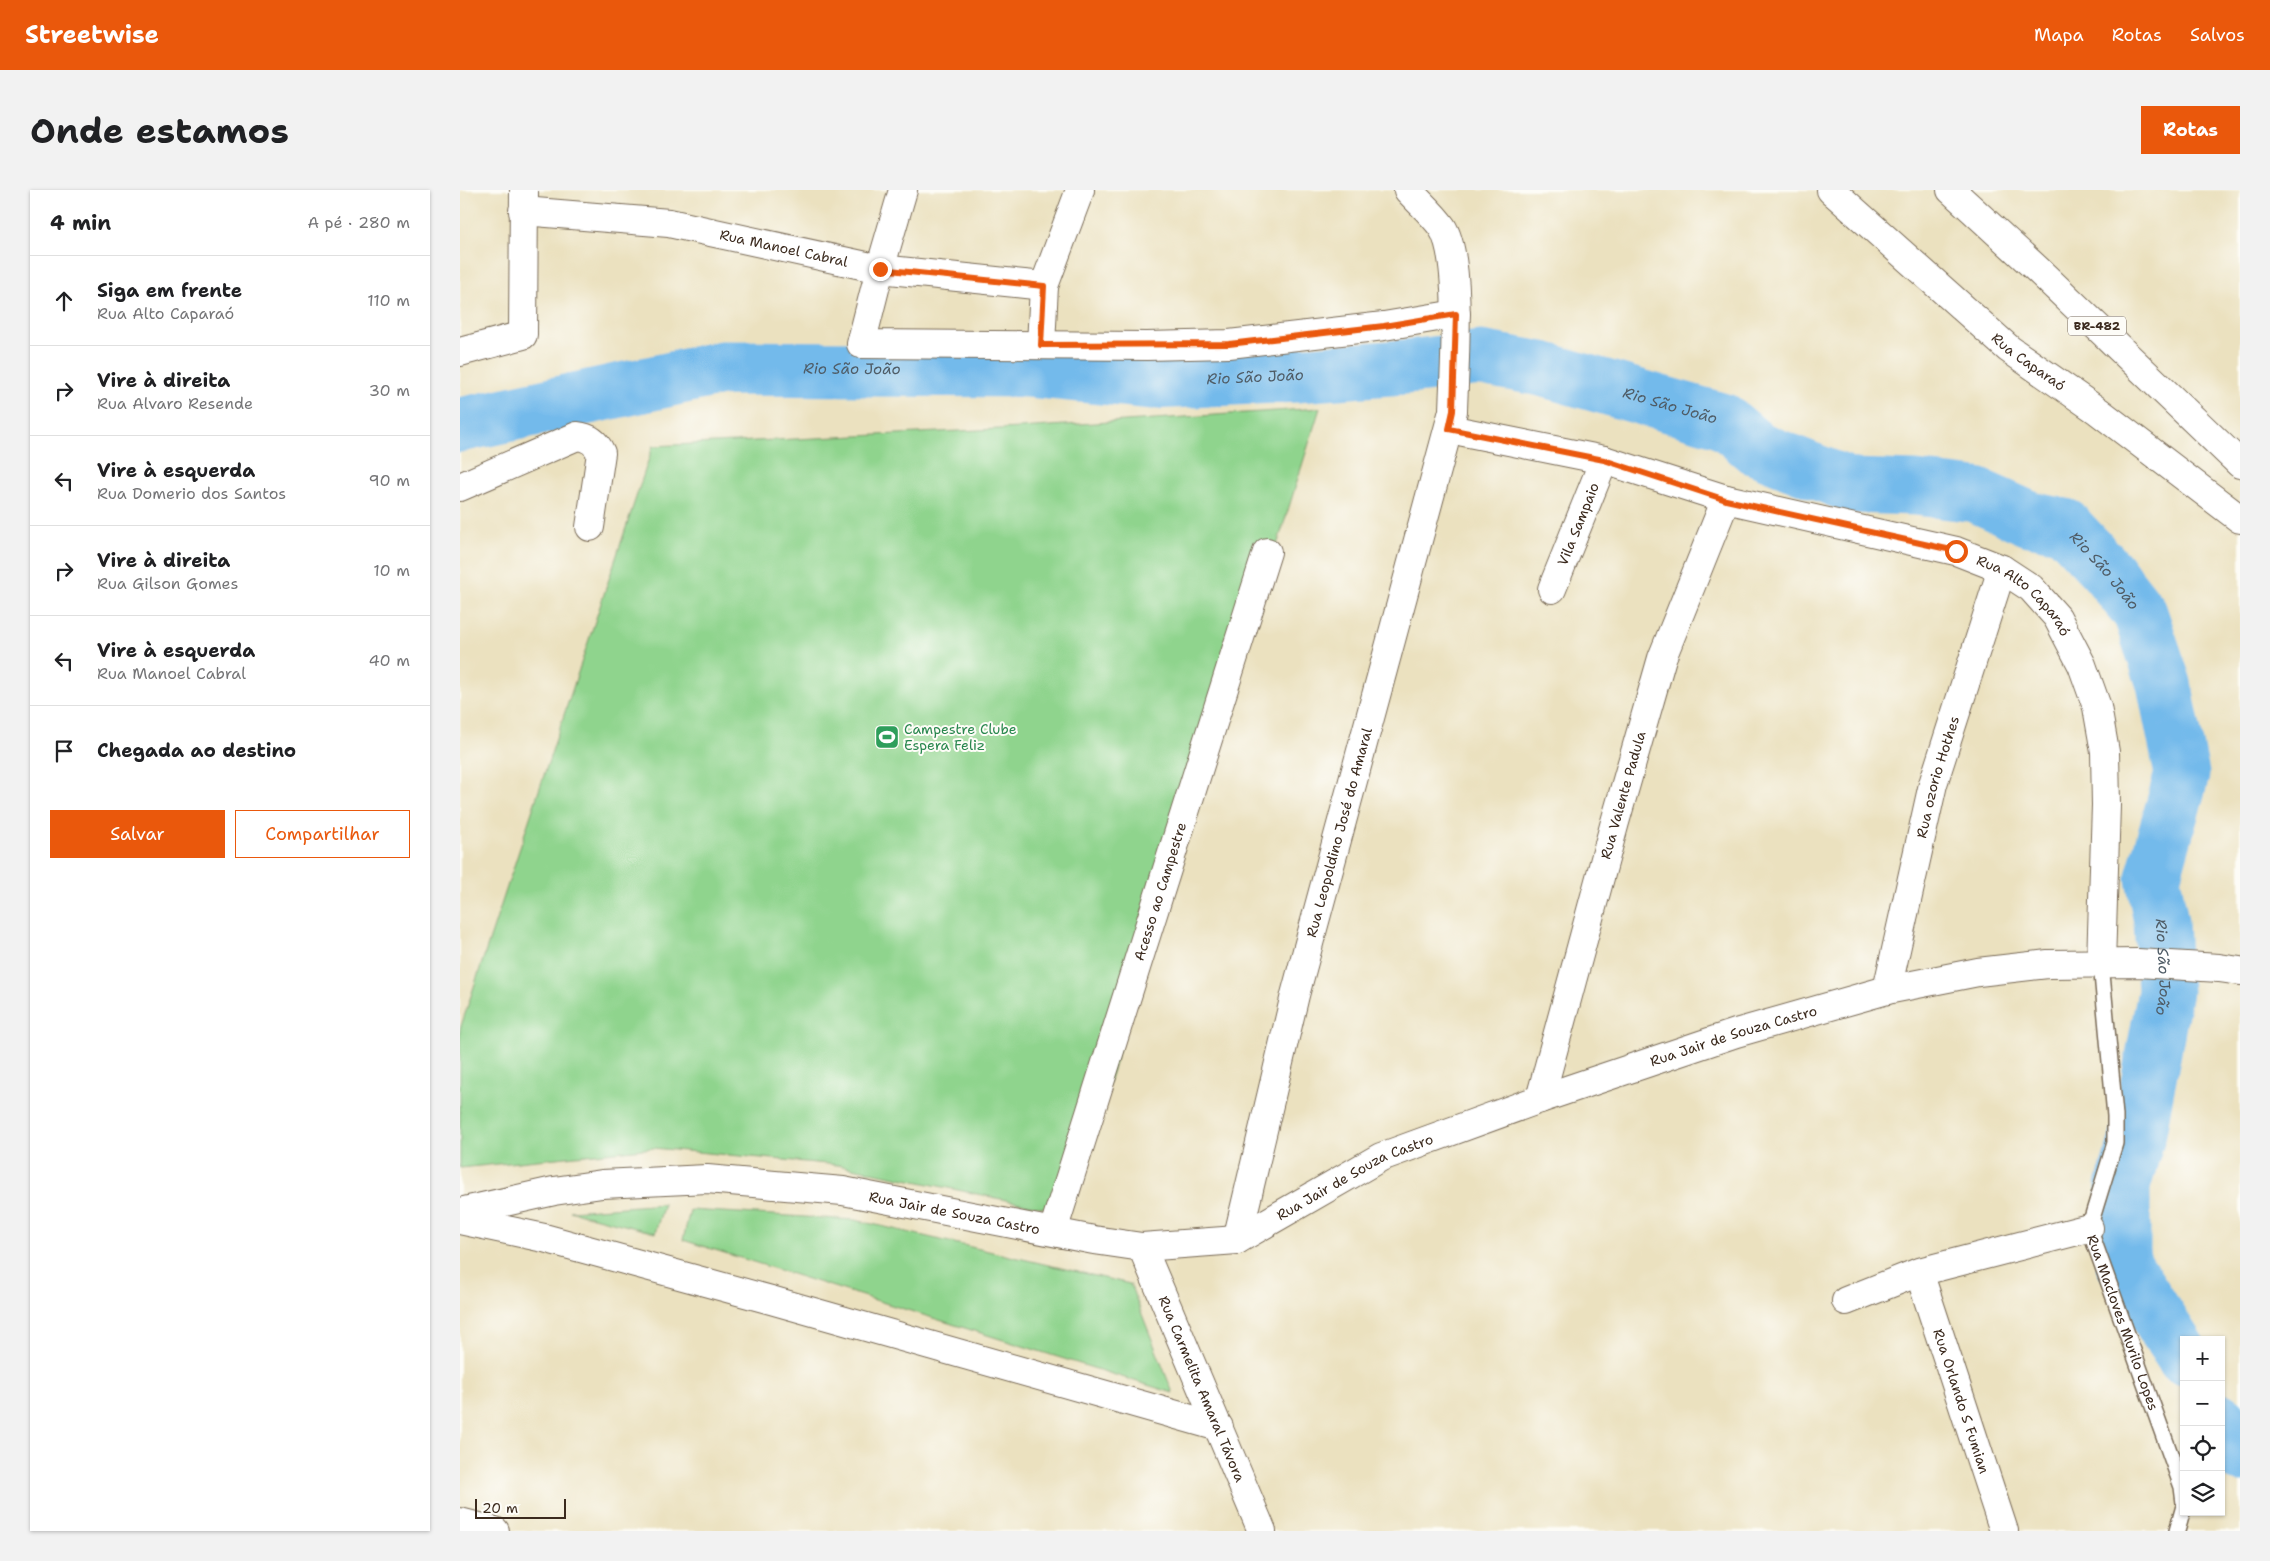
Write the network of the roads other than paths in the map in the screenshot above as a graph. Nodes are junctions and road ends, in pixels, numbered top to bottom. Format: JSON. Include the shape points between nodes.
{"nodes":[{"id":1,"x":903,"y":190,"type":"edge"},
{"id":2,"x":1080,"y":190,"type":"edge"},
{"id":3,"x":1408,"y":190,"type":"edge"},
{"id":4,"x":1831,"y":190,"type":"edge"},
{"id":5,"x":1951,"y":190,"type":"edge"},
{"id":6,"x":523,"y":201,"type":"edge"},
{"id":7,"x":880,"y":269,"type":"junction"},
{"id":8,"x":1044,"y":286,"type":"junction"},
{"id":9,"x":1456,"y":314,"type":"junction"},
{"id":10,"x":1041,"y":345,"type":"junction"},
{"id":11,"x":460,"y":352,"type":"edge"},
{"id":12,"x":1451,"y":420,"type":"junction"},
{"id":13,"x":1604,"y":460,"type":"junction"},
{"id":14,"x":2240,"y":464,"type":"edge"},
{"id":15,"x":460,"y":486,"type":"edge"},
{"id":16,"x":1726,"y":500,"type":"junction"},
{"id":17,"x":2239,"y":515,"type":"edge"},
{"id":18,"x":590,"y":527,"type":"dead end"},
{"id":19,"x":1267,"y":552,"type":"dead end"},
{"id":20,"x":2002,"y":569,"type":"junction"},
{"id":21,"x":1552,"y":589,"type":"dead end"},
{"id":22,"x":2100,"y":963,"type":"junction"},
{"id":23,"x":2230,"y":970,"type":"edge"},
{"id":24,"x":1887,"y":990,"type":"junction"},
{"id":25,"x":1540,"y":1099,"type":"junction"},
{"id":26,"x":460,"y":1212,"type":"edge"},
{"id":27,"x":460,"y":1220,"type":"edge"},
{"id":28,"x":2089,"y":1228,"type":"junction"},
{"id":29,"x":1053,"y":1231,"type":"junction"},
{"id":30,"x":1237,"y":1240,"type":"junction"},
{"id":31,"x":1142,"y":1247,"type":"junction"},
{"id":32,"x":1918,"y":1272,"type":"junction"},
{"id":33,"x":1846,"y":1301,"type":"dead end"},
{"id":34,"x":1219,"y":1428,"type":"junction"},
{"id":35,"x":2180,"y":1481,"type":"edge"},
{"id":36,"x":2181,"y":1516,"type":"edge"},
{"id":37,"x":460,"y":1522,"type":"edge"},
{"id":38,"x":495,"y":1531,"type":"edge"},
{"id":39,"x":1262,"y":1531,"type":"edge"},
{"id":40,"x":2004,"y":1531,"type":"edge"},
{"id":41,"x":2177,"y":1531,"type":"edge"}],
"edges":[{"from":1,"to":7,"type":"main road"},
{"from":2,"to":8,"type":"main road"},
{"from":3,"to":9,"type":"main road","name":"Rua Leopoldino José do Amaral","via":[[1443,228],[1450,252]]},
{"from":4,"to":17,"type":"main road","name":"Rua Caparaó","via":[[2009,349]]},
{"from":5,"to":14,"type":"main road","number":"BR-482"},
{"from":6,"to":7,"type":"main road","name":"Rua Manoel Cabral","via":[[669,222]]},
{"from":6,"to":11,"type":"main road","via":[[523,335]]},
{"from":7,"to":8,"type":"main road","name":"Rua Manoel Cabral"},
{"from":7,"to":10,"type":"main road","via":[[861,344]]},
{"from":8,"to":10,"type":"main road"},
{"from":9,"to":10,"type":"main road","via":[[1229,344]]},
{"from":9,"to":12,"type":"main road","name":"Rua Leopoldino José do Amaral"},
{"from":12,"to":13,"type":"main road","name":"Rua Alto Caparaó"},
{"from":12,"to":30,"type":"main road","name":"Rua Leopoldino José do Amaral","via":[[1295,995]]},
{"from":13,"to":16,"type":"main road","name":"Rua Alto Caparaó"},
{"from":13,"to":21,"type":"main road","name":"Vila Sampaio"},
{"from":15,"to":18,"type":"main road","via":[[577,436],[584,436],[594,442],[601,453]]},
{"from":16,"to":20,"type":"main road","name":"Rua Alto Caparaó","via":[[1956,551]]},
{"from":16,"to":25,"type":"main road","name":"Rua Valente Padula","via":[[1662,658]]},
{"from":19,"to":29,"type":"main road","name":"Acesso ao Campestre"},
{"from":20,"to":22,"type":"main road","name":"Rua Alto Caparaó","via":[[2031,588],[2057,617],[2082,665],[2097,707],[2105,752],[2106,805]]},
{"from":20,"to":24,"type":"main road","name":"Rua ozorio Hothes","via":[[1933,784]]},
{"from":22,"to":23,"type":"main road","name":"Rua Jair de Souza Castro"},
{"from":22,"to":24,"type":"main road","name":"Rua Jair de Souza Castro","via":[[2048,964],[1978,972]]},
{"from":22,"to":28,"type":"lane","name":"Rua Macloves Murilo Lopes","via":[[2115,1144]]},
{"from":24,"to":25,"type":"main road","name":"Rua Jair de Souza Castro","via":[[1736,1033]]},
{"from":25,"to":30,"type":"main road","name":"Rua Jair de Souza Castro","via":[[1382,1157]]},
{"from":26,"to":29,"type":"main road","name":"Rua Jair de Souza Castro","via":[[602,1184],[707,1179],[843,1191]]},
{"from":27,"to":34,"type":"main road","via":[[563,1243]]},
{"from":28,"to":32,"type":"main road"},
{"from":28,"to":35,"type":"lane","name":"Rua Macloves Murilo Lopes"},
{"from":29,"to":31,"type":"main road","name":"Rua Jair de Souza Castro"},
{"from":30,"to":31,"type":"main road","name":"Rua Jair de Souza Castro"},
{"from":31,"to":34,"type":"main road","name":"Rua Carmelita Amaral Távora"},
{"from":32,"to":33,"type":"main road"},
{"from":32,"to":40,"type":"main road","name":"Rua Orlando S Fumian"},
{"from":34,"to":39,"type":"main road","name":"Rua Carmelita Amaral Távora"},
{"from":36,"to":41,"type":"lane","name":"Rua Macloves Murilo Lopes"},
{"from":37,"to":38,"type":"main road"}]}
